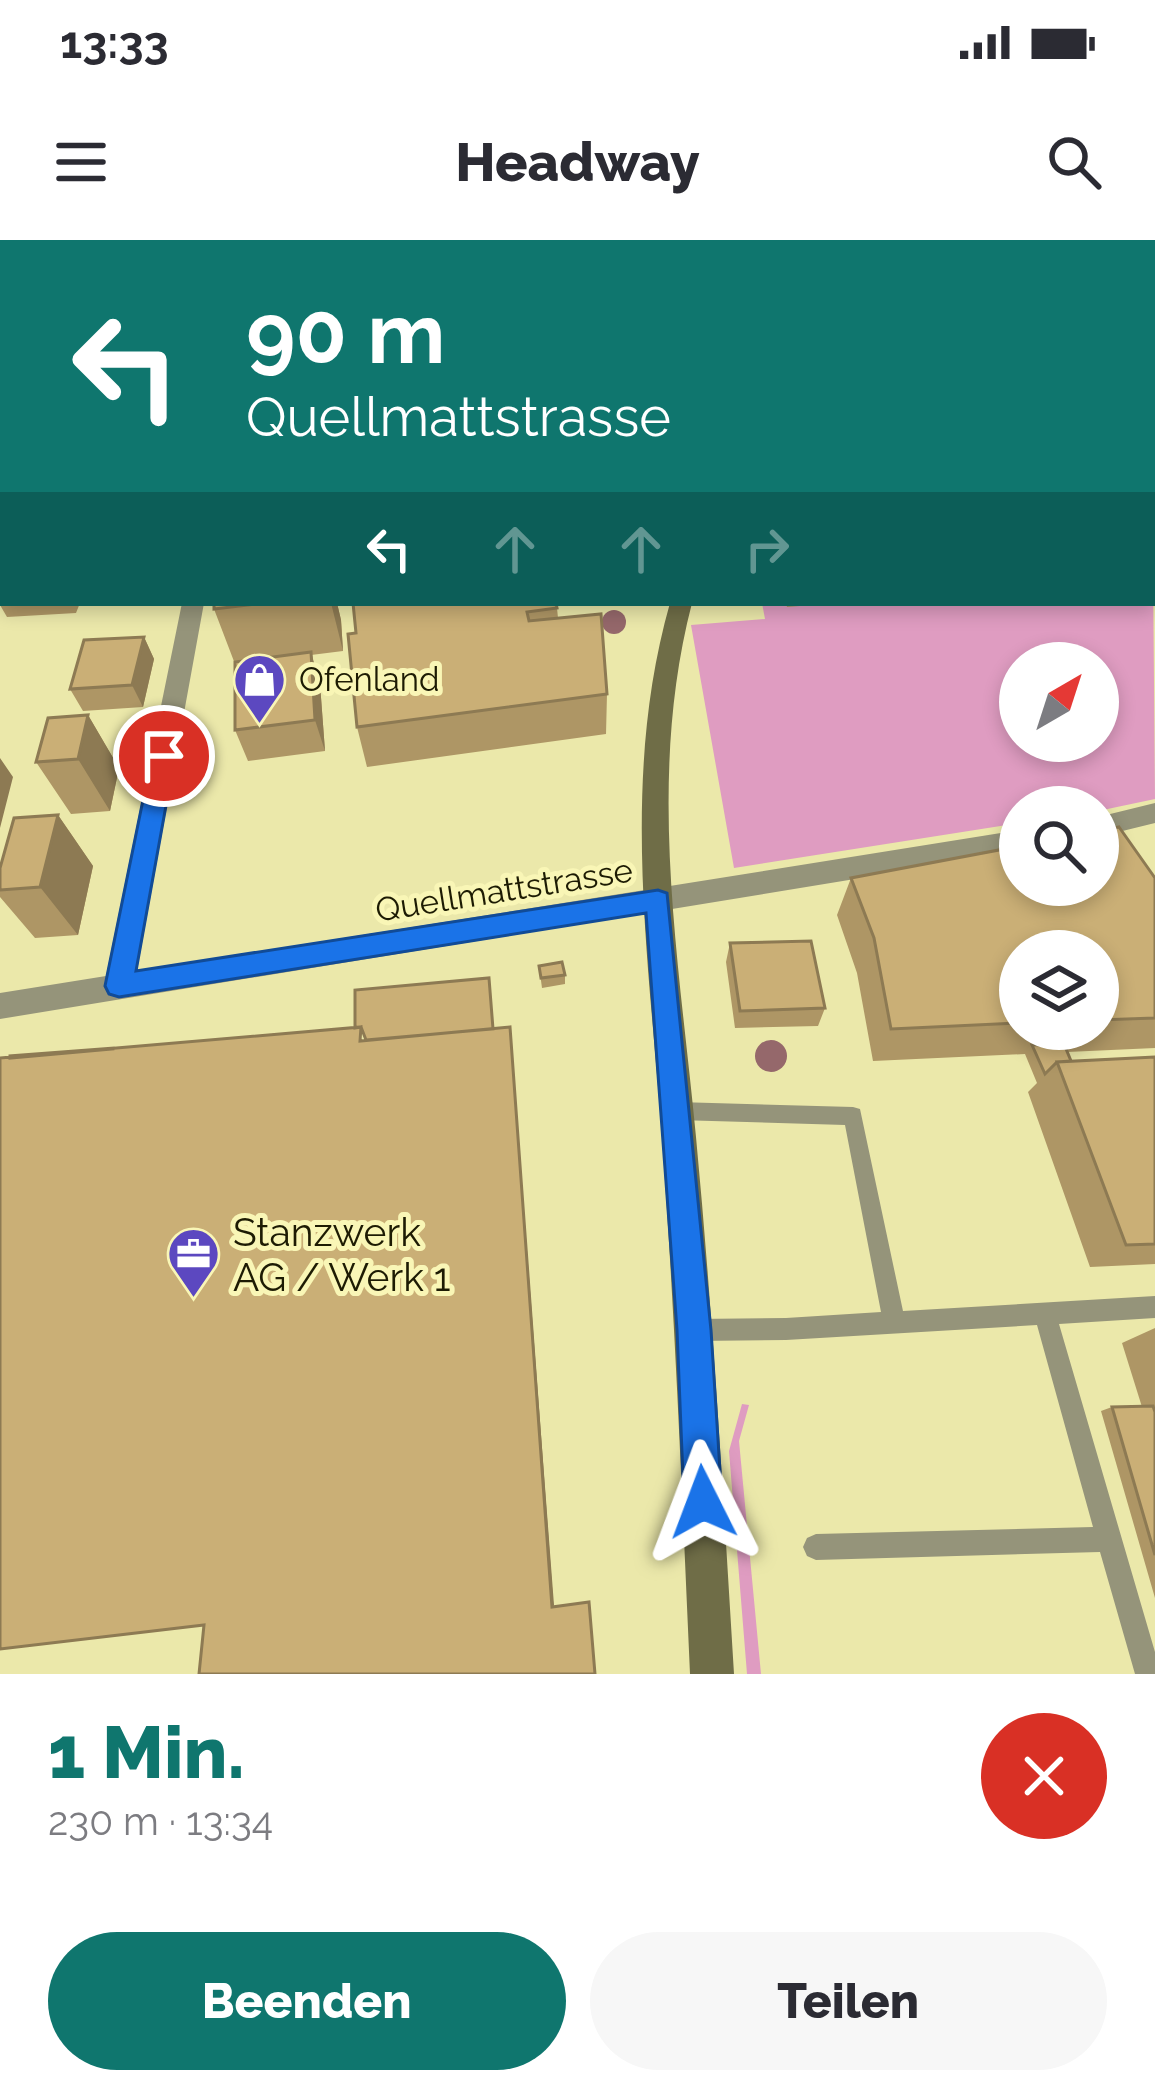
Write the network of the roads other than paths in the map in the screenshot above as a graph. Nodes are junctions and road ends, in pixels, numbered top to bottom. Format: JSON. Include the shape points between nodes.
{"nodes":[{"id":1,"x":192,"y":606,"type":"edge"},
{"id":2,"x":680,"y":606,"type":"edge"},
{"id":3,"x":1155,"y":813,"type":"edge"},
{"id":4,"x":1119,"y":822,"type":"edge"},
{"id":5,"x":999,"y":844,"type":"edge"},
{"id":6,"x":658,"y":901,"type":"junction"},
{"id":7,"x":119,"y":986,"type":"junction"},
{"id":8,"x":0,"y":1006,"type":"edge"},
{"id":9,"x":677,"y":1111,"type":"junction"},
{"id":10,"x":1155,"y":1307,"type":"edge"},
{"id":11,"x":1045,"y":1312,"type":"junction"},
{"id":12,"x":894,"y":1322,"type":"junction"},
{"id":13,"x":694,"y":1330,"type":"junction"},
{"id":14,"x":1110,"y":1539,"type":"junction"},
{"id":15,"x":816,"y":1547,"type":"dead end"},
{"id":16,"x":712,"y":1674,"type":"edge"},
{"id":17,"x":1148,"y":1674,"type":"edge"}],
"edges":[{"from":1,"to":7,"type":"street"},
{"from":2,"to":6,"type":"street","via":[[656,716]]},
{"from":3,"to":4,"type":"street"},
{"from":5,"to":6,"type":"street","name":"Quellmattstrasse"},
{"from":6,"to":7,"type":"street","name":"Quellmattstrasse"},
{"from":6,"to":9,"type":"street"},
{"from":7,"to":8,"type":"street","name":"Quellmattstrasse"},
{"from":9,"to":12,"type":"lane","via":[[853,1116]]},
{"from":9,"to":13,"type":"street"},
{"from":10,"to":11,"type":"lane"},
{"from":11,"to":12,"type":"lane"},
{"from":11,"to":14,"type":"lane"},
{"from":12,"to":13,"type":"lane"},
{"from":13,"to":16,"type":"street"},
{"from":14,"to":15,"type":"lane"},
{"from":14,"to":17,"type":"lane"}]}
